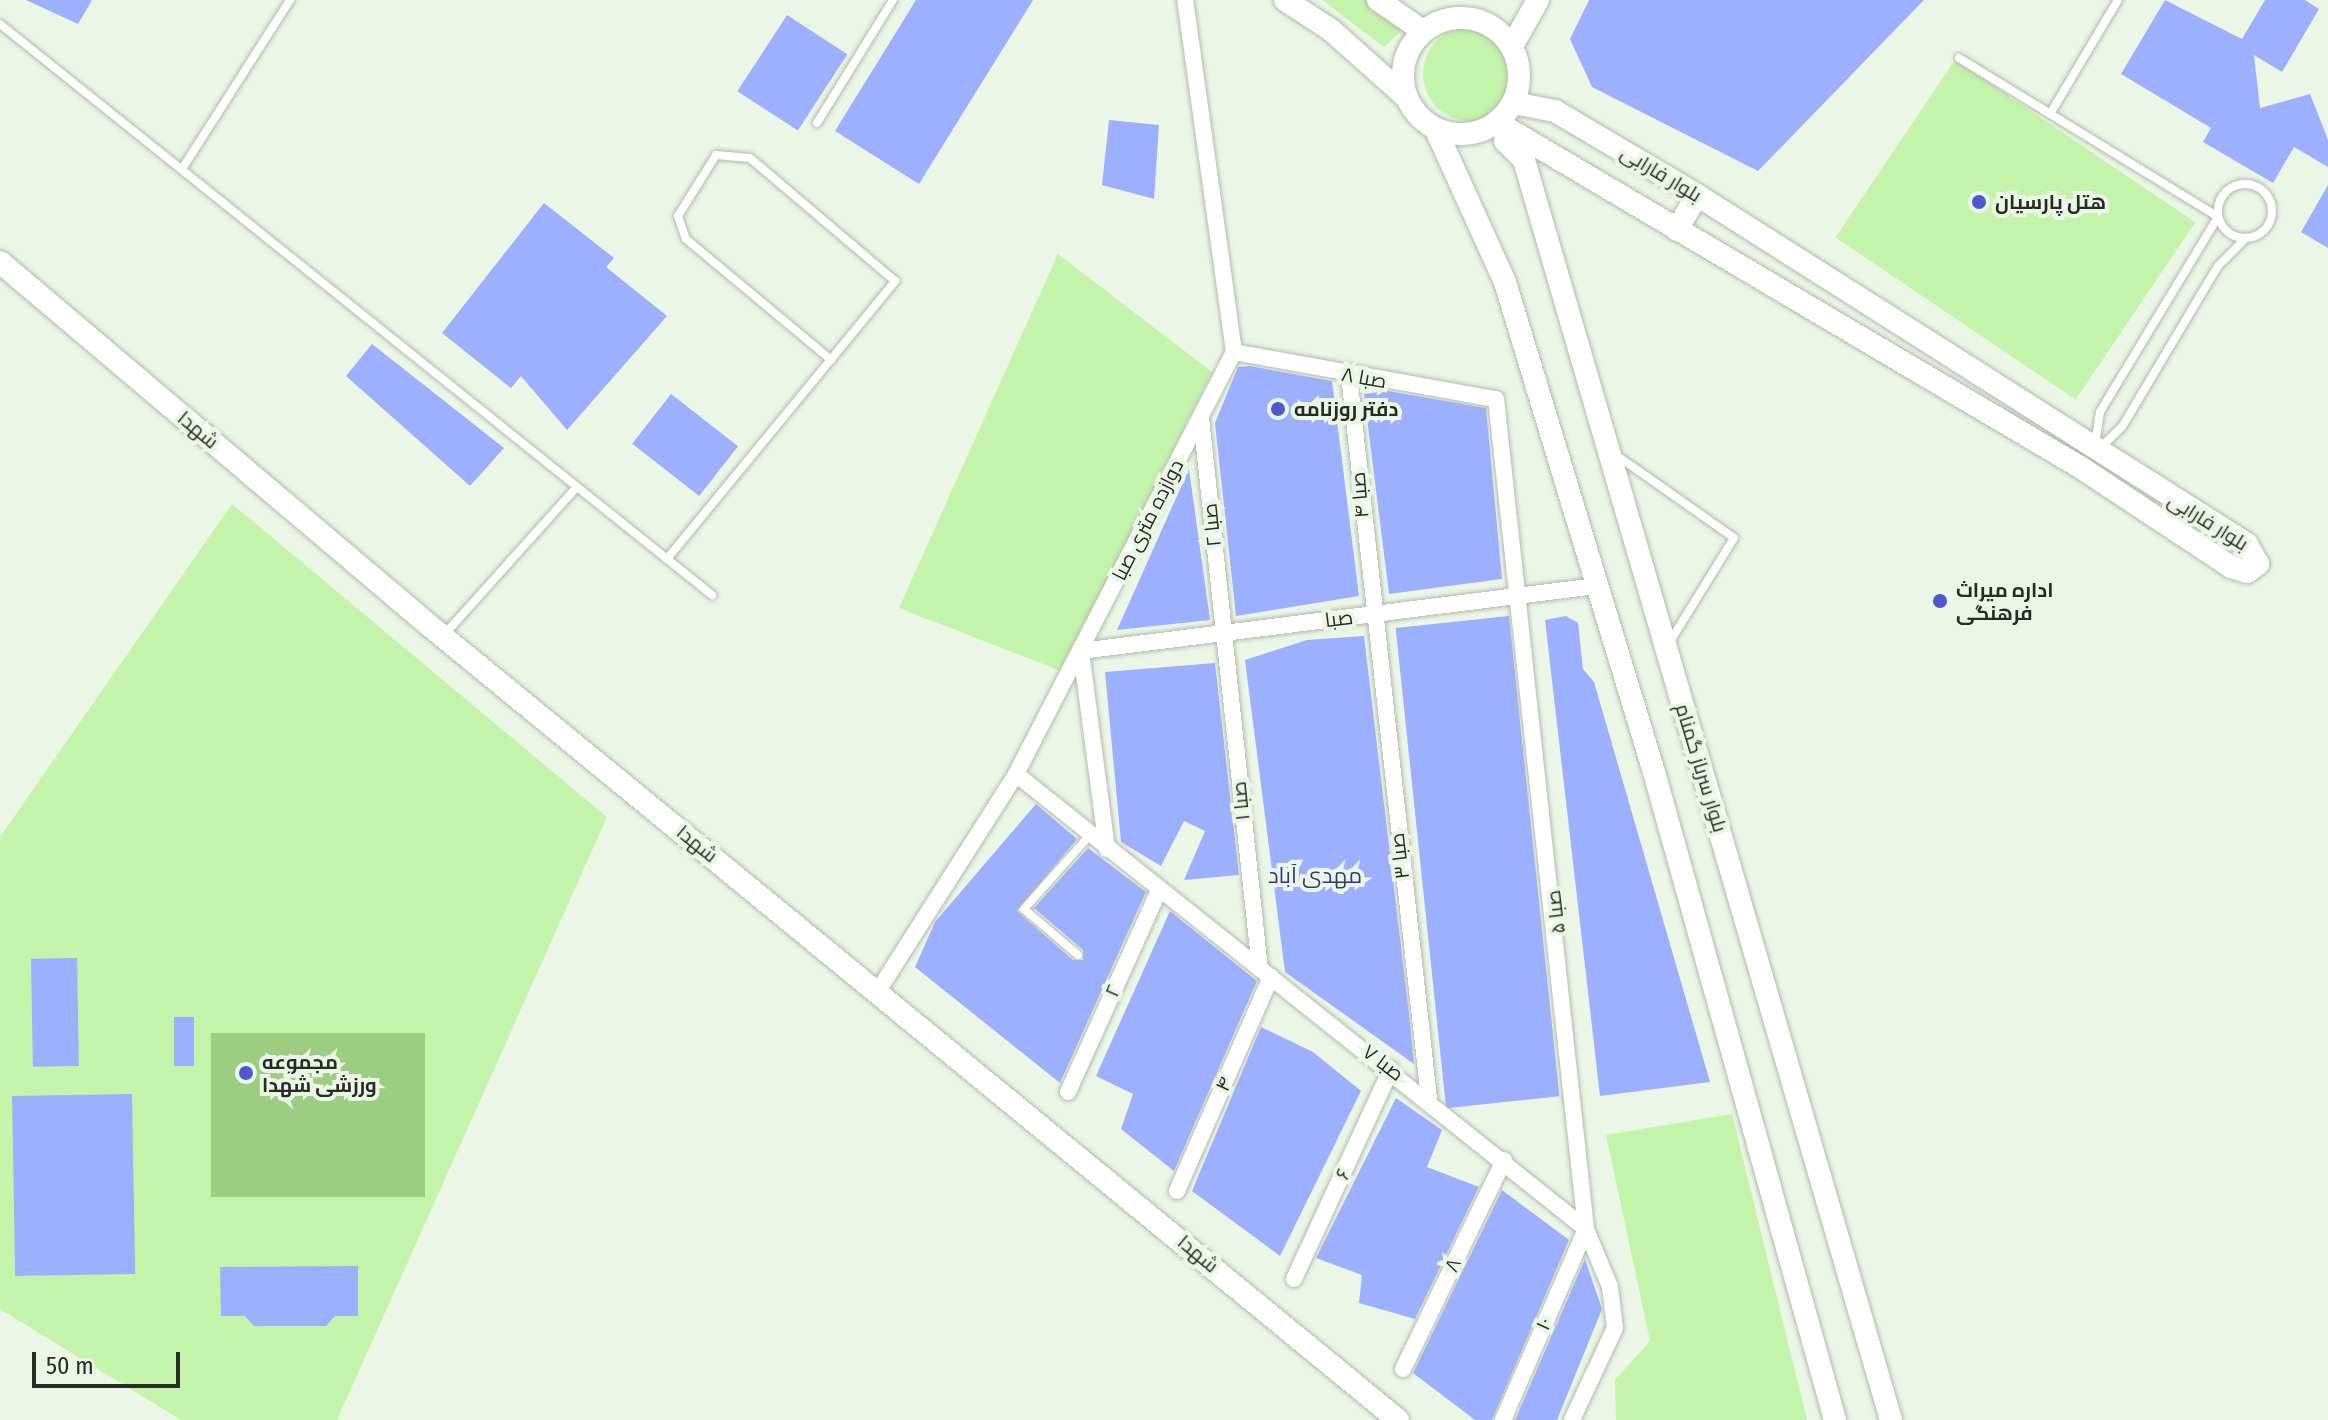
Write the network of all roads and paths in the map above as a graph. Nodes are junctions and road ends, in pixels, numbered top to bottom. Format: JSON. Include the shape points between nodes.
{"nodes":[{"id":1,"x":290,"y":0,"type":"edge"},
{"id":2,"x":893,"y":0,"type":"edge"},
{"id":3,"x":1185,"y":0,"type":"edge"},
{"id":4,"x":1285,"y":0,"type":"edge"},
{"id":5,"x":1378,"y":0,"type":"edge"},
{"id":6,"x":1482,"y":0,"type":"edge"},
{"id":7,"x":1538,"y":0,"type":"edge"},
{"id":8,"x":2118,"y":0,"type":"edge"},
{"id":9,"x":1465,"y":17,"type":"junction"},
{"id":10,"x":0,"y":24,"type":"edge"},
{"id":11,"x":1423,"y":31,"type":"junction"},
{"id":12,"x":1512,"y":46,"type":"junction"},
{"id":13,"x":1959,"y":58,"type":"dead end"},
{"id":14,"x":1406,"y":97,"type":"junction"},
{"id":15,"x":1514,"y":103,"type":"junction"},
{"id":16,"x":2050,"y":114,"type":"junction"},
{"id":17,"x":817,"y":123,"type":"dead end"},
{"id":18,"x":1494,"y":125,"type":"junction"},
{"id":19,"x":1436,"y":130,"type":"junction"},
{"id":20,"x":182,"y":169,"type":"junction"},
{"id":21,"x":1697,"y":195,"type":"junction"},
{"id":22,"x":2218,"y":217,"type":"junction"},
{"id":23,"x":1677,"y":230,"type":"junction"},
{"id":24,"x":2246,"y":238,"type":"junction"},
{"id":25,"x":0,"y":262,"type":"edge"},
{"id":26,"x":1234,"y":352,"type":"junction"},
{"id":27,"x":831,"y":360,"type":"junction"},
{"id":28,"x":1349,"y":375,"type":"junction"},
{"id":29,"x":1496,"y":399,"type":"joint"},
{"id":30,"x":1201,"y":417,"type":"junction"},
{"id":31,"x":1607,"y":450,"type":"junction"},
{"id":32,"x":2087,"y":460,"type":"junction"},
{"id":33,"x":577,"y":487,"type":"junction"},
{"id":34,"x":667,"y":559,"type":"junction"},
{"id":35,"x":1596,"y":586,"type":"junction"},
{"id":36,"x":712,"y":595,"type":"dead end"},
{"id":37,"x":1519,"y":596,"type":"junction"},
{"id":38,"x":1372,"y":614,"type":"junction"},
{"id":39,"x":1223,"y":633,"type":"junction"},
{"id":40,"x":443,"y":636,"type":"junction"},
{"id":41,"x":1666,"y":649,"type":"junction"},
{"id":42,"x":1081,"y":651,"type":"junction"},
{"id":43,"x":1016,"y":774,"type":"junction"},
{"id":44,"x":1090,"y":835,"type":"junction"},
{"id":45,"x":1107,"y":849,"type":"junction"},
{"id":46,"x":1159,"y":890,"type":"junction"},
{"id":47,"x":1078,"y":955,"type":"dead end"},
{"id":48,"x":1265,"y":973,"type":"junction"},
{"id":49,"x":878,"y":991,"type":"junction"},
{"id":50,"x":1391,"y":1069,"type":"junction"},
{"id":51,"x":1068,"y":1092,"type":"dead end"},
{"id":52,"x":1429,"y":1098,"type":"junction"},
{"id":53,"x":1504,"y":1160,"type":"junction"},
{"id":54,"x":1177,"y":1191,"type":"dead end"},
{"id":55,"x":1586,"y":1229,"type":"junction"},
{"id":56,"x":1294,"y":1279,"type":"dead end"},
{"id":57,"x":1403,"y":1369,"type":"dead end"},
{"id":58,"x":1398,"y":1420,"type":"edge"},
{"id":59,"x":1503,"y":1420,"type":"edge"},
{"id":60,"x":1572,"y":1420,"type":"edge"},
{"id":61,"x":1835,"y":1420,"type":"edge"},
{"id":62,"x":1891,"y":1420,"type":"edge"}],
"edges":[{"from":1,"to":20,"type":"lane"},
{"from":2,"to":17,"type":"lane"},
{"from":3,"to":26,"type":"street"},
{"from":4,"to":14,"type":"main road","via":[[1331,30]]},
{"from":5,"to":11,"type":"main road"},
{"from":6,"to":9,"type":"main road"},
{"from":7,"to":12,"type":"main road"},
{"from":8,"to":16,"type":"lane"},
{"from":9,"to":11,"type":"main road"},
{"from":9,"to":12,"type":"main road","via":[[1492,25]]},
{"from":10,"to":20,"type":"lane"},
{"from":11,"to":14,"type":"main road","via":[[1405,58]]},
{"from":12,"to":15,"type":"main road","via":[[1520,74]]},
{"from":13,"to":16,"type":"lane"},
{"from":14,"to":19,"type":"main road"},
{"from":15,"to":18,"type":"main road"},
{"from":15,"to":21,"type":"main road","name":"بلوار فارابی","via":[[1555,111]]},
{"from":16,"to":22,"type":"lane"},
{"from":18,"to":19,"type":"main road","via":[[1464,136]]},
{"from":18,"to":23,"type":"main road","name":"بلوار فارابی"},
{"from":18,"to":31,"type":"main road","name":"بلوار سرباز گمنام","via":[[1524,160]]},
{"from":19,"to":35,"type":"main road","via":[[1505,282]]},
{"from":20,"to":33,"type":"lane"},
{"from":21,"to":23,"type":"main road"},
{"from":21,"to":32,"type":"main road","name":"بلوار فارابی"},
{"from":22,"to":24,"type":"lane","via":[[2230,234]]},
{"from":22,"to":24,"type":"lane","via":[[2231,188],[2248,184],[2264,191],[2272,207],[2269,225]]},
{"from":22,"to":32,"type":"lane","via":[[2100,412]]},
{"from":23,"to":32,"type":"main road","name":"بلوار فارابی"},
{"from":24,"to":32,"type":"lane","via":[[2218,266],[2122,427]]},
{"from":25,"to":40,"type":"main road","name":"شهدا"},
{"from":26,"to":28,"type":"street","name":"صبا ۸"},
{"from":26,"to":30,"type":"street","name":"دوازده متری صبا"},
{"from":27,"to":27,"type":"lane","via":[[895,281],[750,158],[716,155],[678,216],[686,239]]},
{"from":27,"to":34,"type":"lane"},
{"from":28,"to":29,"type":"street","name":"صبا ۸"},
{"from":28,"to":38,"type":"street","name":"صبا ۴"},
{"from":29,"to":37,"type":"street","name":"صبا ۵"},
{"from":30,"to":39,"type":"street","name":"صبا ۲"},
{"from":30,"to":42,"type":"street","name":"دوازده متری صبا"},
{"from":31,"to":41,"type":"main road","name":"بلوار سرباز گمنام"},
{"from":31,"to":41,"type":"lane","via":[[1734,538]]},
{"from":32,"to":32,"type":"main road","name":"بلوار فارابی","via":[[2231,567],[2247,572],[2258,564],[2247,544]]},
{"from":33,"to":34,"type":"lane"},
{"from":33,"to":40,"type":"lane"},
{"from":34,"to":36,"type":"lane"},
{"from":35,"to":37,"type":"street","name":"صبا"},
{"from":35,"to":61,"type":"main road"},
{"from":37,"to":38,"type":"street","name":"صبا"},
{"from":37,"to":55,"type":"street","name":"صبا ۵"},
{"from":38,"to":39,"type":"street","name":"صبا"},
{"from":38,"to":52,"type":"street","name":"صبا ۳"},
{"from":39,"to":42,"type":"street","name":"صبا"},
{"from":39,"to":48,"type":"street","name":"صبا ۱"},
{"from":40,"to":49,"type":"main road","name":"شهدا"},
{"from":41,"to":62,"type":"main road","name":"بلوار سرباز گمنام"},
{"from":42,"to":43,"type":"street","name":"دوازده متری صبا"},
{"from":42,"to":45,"type":"street"},
{"from":43,"to":44,"type":"street","name":"صبا ۷"},
{"from":43,"to":49,"type":"street","name":"دوازده متری صبا"},
{"from":44,"to":45,"type":"street","name":"صبا ۷"},
{"from":44,"to":47,"type":"lane","via":[[1024,909]]},
{"from":45,"to":46,"type":"street","name":"صبا ۷"},
{"from":46,"to":48,"type":"street","name":"صبا ۷"},
{"from":46,"to":51,"type":"street","name":"۲"},
{"from":48,"to":50,"type":"street","name":"صبا ۷"},
{"from":48,"to":54,"type":"street","name":"۴"},
{"from":49,"to":58,"type":"main road","name":"شهدا"},
{"from":50,"to":52,"type":"street","name":"صبا ۷"},
{"from":50,"to":56,"type":"street","name":"۶"},
{"from":52,"to":53,"type":"street","name":"صبا ۷"},
{"from":53,"to":55,"type":"street","name":"صبا ۷"},
{"from":53,"to":57,"type":"street","name":"۸"},
{"from":55,"to":59,"type":"street","name":"۱۰"},
{"from":55,"to":60,"type":"street","name":"صبا ۷","via":[[1610,1287],[1615,1328]]}]}
